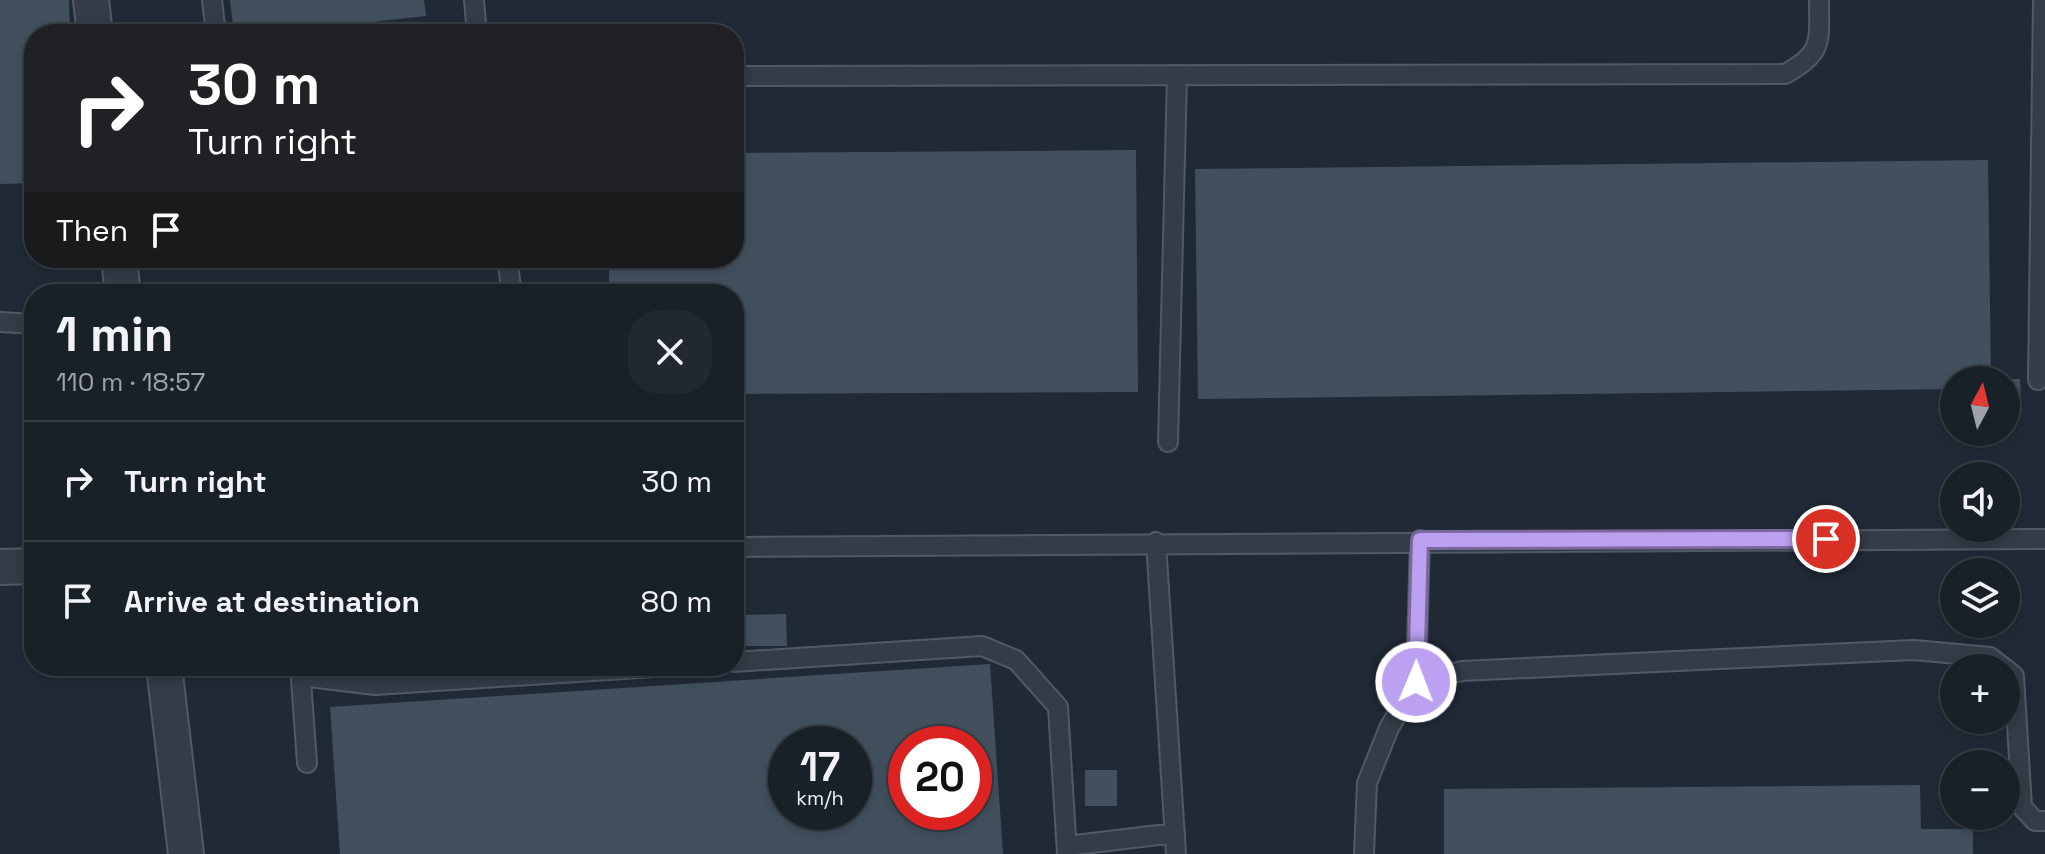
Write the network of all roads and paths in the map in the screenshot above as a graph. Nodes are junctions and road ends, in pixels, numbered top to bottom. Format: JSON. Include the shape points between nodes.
{"nodes":[{"id":1,"x":91,"y":0,"type":"edge"},
{"id":2,"x":212,"y":0,"type":"edge"},
{"id":3,"x":474,"y":0,"type":"edge"},
{"id":4,"x":1819,"y":0,"type":"edge"},
{"id":5,"x":2043,"y":0,"type":"edge"},
{"id":6,"x":94,"y":24,"type":"edge"},
{"id":7,"x":215,"y":24,"type":"edge"},
{"id":8,"x":476,"y":24,"type":"edge"},
{"id":9,"x":1177,"y":75,"type":"junction"},
{"id":10,"x":744,"y":76,"type":"edge"},
{"id":11,"x":0,"y":322,"type":"edge"},
{"id":12,"x":24,"y":323,"type":"edge"},
{"id":13,"x":2038,"y":380,"type":"dead end"},
{"id":14,"x":1168,"y":442,"type":"dead end"},
{"id":15,"x":2045,"y":539,"type":"edge"},
{"id":16,"x":1420,"y":540,"type":"junction"},
{"id":17,"x":1156,"y":542,"type":"junction"},
{"id":18,"x":744,"y":547,"type":"edge"},
{"id":19,"x":24,"y":566,"type":"edge"},
{"id":20,"x":0,"y":567,"type":"edge"},
{"id":21,"x":1957,"y":654,"type":"edge"},
{"id":22,"x":744,"y":661,"type":"edge"},
{"id":23,"x":165,"y":676,"type":"edge"},
{"id":24,"x":301,"y":676,"type":"edge"},
{"id":25,"x":327,"y":676,"type":"edge"},
{"id":26,"x":515,"y":676,"type":"edge"},
{"id":27,"x":1416,"y":682,"type":"junction"},
{"id":28,"x":2018,"y":734,"type":"edge"},
{"id":29,"x":307,"y":763,"type":"dead end"},
{"id":30,"x":2045,"y":821,"type":"edge"},
{"id":31,"x":1175,"y":833,"type":"junction"},
{"id":32,"x":1067,"y":850,"type":"edge"},
{"id":33,"x":186,"y":854,"type":"edge"},
{"id":34,"x":1176,"y":854,"type":"edge"},
{"id":35,"x":1364,"y":854,"type":"edge"}],
"edges":[{"from":1,"to":6,"type":"street"},
{"from":2,"to":7,"type":"lane"},
{"from":3,"to":8,"type":"lane"},
{"from":4,"to":9,"type":"lane","via":[[1819,45],[1807,62],[1785,74]]},
{"from":5,"to":13,"type":"lane"},
{"from":9,"to":10,"type":"lane"},
{"from":9,"to":14,"type":"lane"},
{"from":11,"to":12,"type":"lane"},
{"from":15,"to":16,"type":"lane"},
{"from":16,"to":17,"type":"lane"},
{"from":16,"to":27,"type":"lane"},
{"from":17,"to":18,"type":"lane"},
{"from":17,"to":31,"type":"lane"},
{"from":19,"to":20,"type":"street"},
{"from":21,"to":27,"type":"lane","via":[[1914,650],[1462,671]]},
{"from":22,"to":32,"type":"lane","via":[[982,646],[1016,660],[1058,707]]},
{"from":23,"to":33,"type":"street"},
{"from":24,"to":29,"type":"lane"},
{"from":25,"to":26,"type":"lane","via":[[375,685]]},
{"from":27,"to":35,"type":"lane","via":[[1389,728],[1367,783]]},
{"from":28,"to":30,"type":"lane","via":[[2022,807],[2035,821]]},
{"from":31,"to":32,"type":"lane"},
{"from":31,"to":34,"type":"lane"}]}
